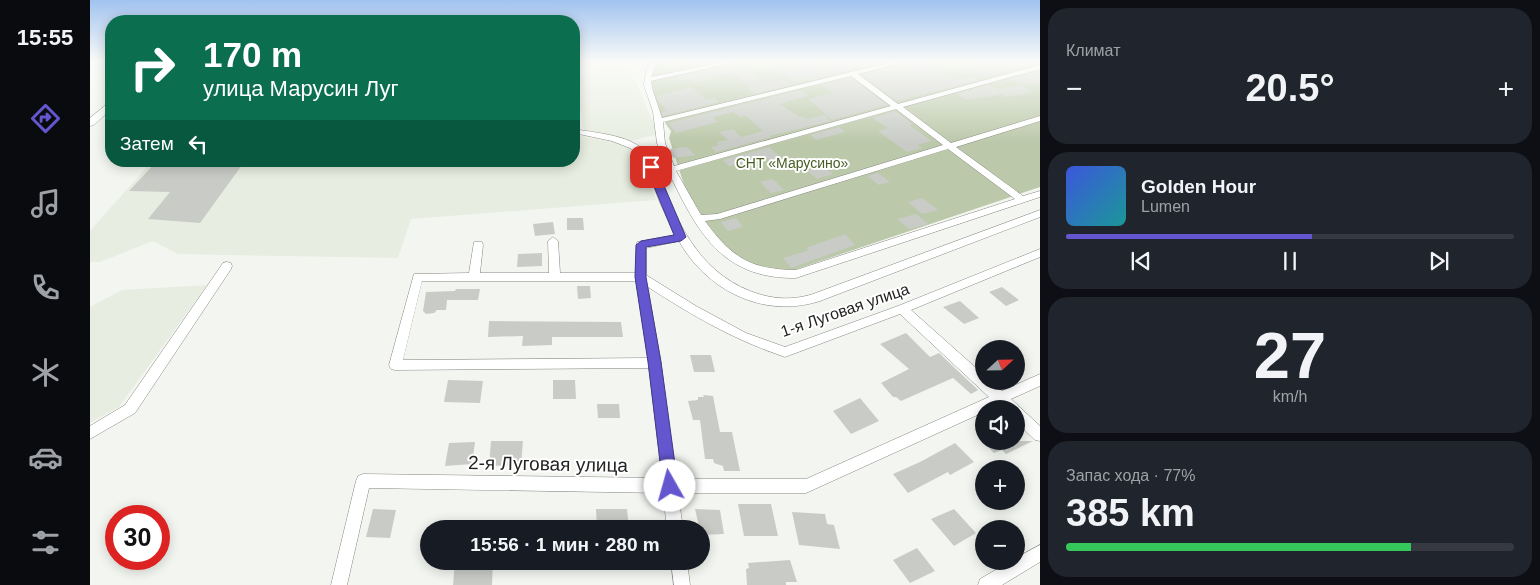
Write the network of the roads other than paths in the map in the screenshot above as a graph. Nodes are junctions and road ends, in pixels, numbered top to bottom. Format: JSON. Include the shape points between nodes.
{"nodes":[{"id":1,"x":649,"y":88,"type":"edge"},
{"id":2,"x":793,"y":88,"type":"edge"},
{"id":3,"x":873,"y":88,"type":"edge"},
{"id":4,"x":962,"y":88,"type":"edge"},
{"id":5,"x":898,"y":106,"type":"junction"},
{"id":6,"x":105,"y":109,"type":"edge"},
{"id":7,"x":1040,"y":118,"type":"edge"},
{"id":8,"x":659,"y":121,"type":"junction"},
{"id":9,"x":90,"y":123,"type":"edge"},
{"id":10,"x":580,"y":132,"type":"edge"},
{"id":11,"x":950,"y":146,"type":"junction"},
{"id":12,"x":651,"y":167,"type":"junction"},
{"id":13,"x":672,"y":169,"type":"junction"},
{"id":14,"x":1040,"y":194,"type":"edge"},
{"id":15,"x":1022,"y":200,"type":"junction"},
{"id":16,"x":1040,"y":213,"type":"edge"},
{"id":17,"x":697,"y":218,"type":"junction"},
{"id":18,"x":681,"y":237,"type":"junction"},
{"id":19,"x":554,"y":241,"type":"dead end"},
{"id":20,"x":478,"y":245,"type":"dead end"},
{"id":21,"x":1040,"y":253,"type":"edge"},
{"id":22,"x":227,"y":266,"type":"dead end"},
{"id":23,"x":474,"y":277,"type":"junction"},
{"id":24,"x":555,"y":277,"type":"junction"},
{"id":25,"x":641,"y":277,"type":"junction"},
{"id":26,"x":902,"y":309,"type":"junction"},
{"id":27,"x":655,"y":362,"type":"junction"},
{"id":28,"x":1040,"y":380,"type":"edge"},
{"id":29,"x":1001,"y":398,"type":"junction"},
{"id":30,"x":1025,"y":421,"type":"edge"},
{"id":31,"x":90,"y":433,"type":"edge"},
{"id":32,"x":1040,"y":435,"type":"edge"},
{"id":33,"x":670,"y":486,"type":"junction"},
{"id":34,"x":674,"y":520,"type":"edge"},
{"id":35,"x":1040,"y":553,"type":"edge"},
{"id":36,"x":680,"y":570,"type":"edge"},
{"id":37,"x":339,"y":585,"type":"edge"},
{"id":38,"x":682,"y":585,"type":"edge"},
{"id":39,"x":986,"y":585,"type":"edge"}],
"edges":[{"from":1,"to":8,"type":"street"},
{"from":2,"to":8,"type":"street"},
{"from":3,"to":5,"type":"street"},
{"from":4,"to":5,"type":"street"},
{"from":5,"to":11,"type":"street"},
{"from":5,"to":13,"type":"street"},
{"from":6,"to":9,"type":"main road"},
{"from":7,"to":11,"type":"street"},
{"from":8,"to":13,"type":"street","via":[[660,138]]},
{"from":10,"to":12,"type":"street","via":[[635,146],[645,154]]},
{"from":11,"to":15,"type":"street"},
{"from":11,"to":17,"type":"street","via":[[717,217]]},
{"from":12,"to":13,"type":"street"},
{"from":12,"to":18,"type":"street"},
{"from":13,"to":17,"type":"street"},
{"from":14,"to":15,"type":"street"},
{"from":15,"to":17,"type":"street","via":[[783,276],[748,268],[732,258]]},
{"from":16,"to":18,"type":"street","via":[[793,304],[771,303],[730,288],[703,268]]},
{"from":18,"to":25,"type":"street","via":[[641,245]]},
{"from":19,"to":24,"type":"street"},
{"from":20,"to":23,"type":"street"},
{"from":21,"to":26,"type":"street","name":"1-я Луговая улица"},
{"from":22,"to":31,"type":"street","via":[[130,409]]},
{"from":23,"to":24,"type":"street"},
{"from":23,"to":27,"type":"street","via":[[418,277],[395,365]]},
{"from":24,"to":25,"type":"street"},
{"from":25,"to":26,"type":"street","name":"1-я Луговая улица","via":[[742,336],[785,352]]},
{"from":25,"to":27,"type":"street"},
{"from":26,"to":29,"type":"street"},
{"from":27,"to":33,"type":"street"},
{"from":28,"to":29,"type":"street","name":"2-я Луговая улица"},
{"from":29,"to":33,"type":"street","name":"2-я Луговая улица","via":[[806,486]]},
{"from":30,"to":32,"type":"street"},
{"from":33,"to":34,"type":"street"},
{"from":33,"to":37,"type":"street","name":"2-я Луговая улица","via":[[363,481]]},
{"from":35,"to":39,"type":"street"},
{"from":36,"to":38,"type":"street"}]}
